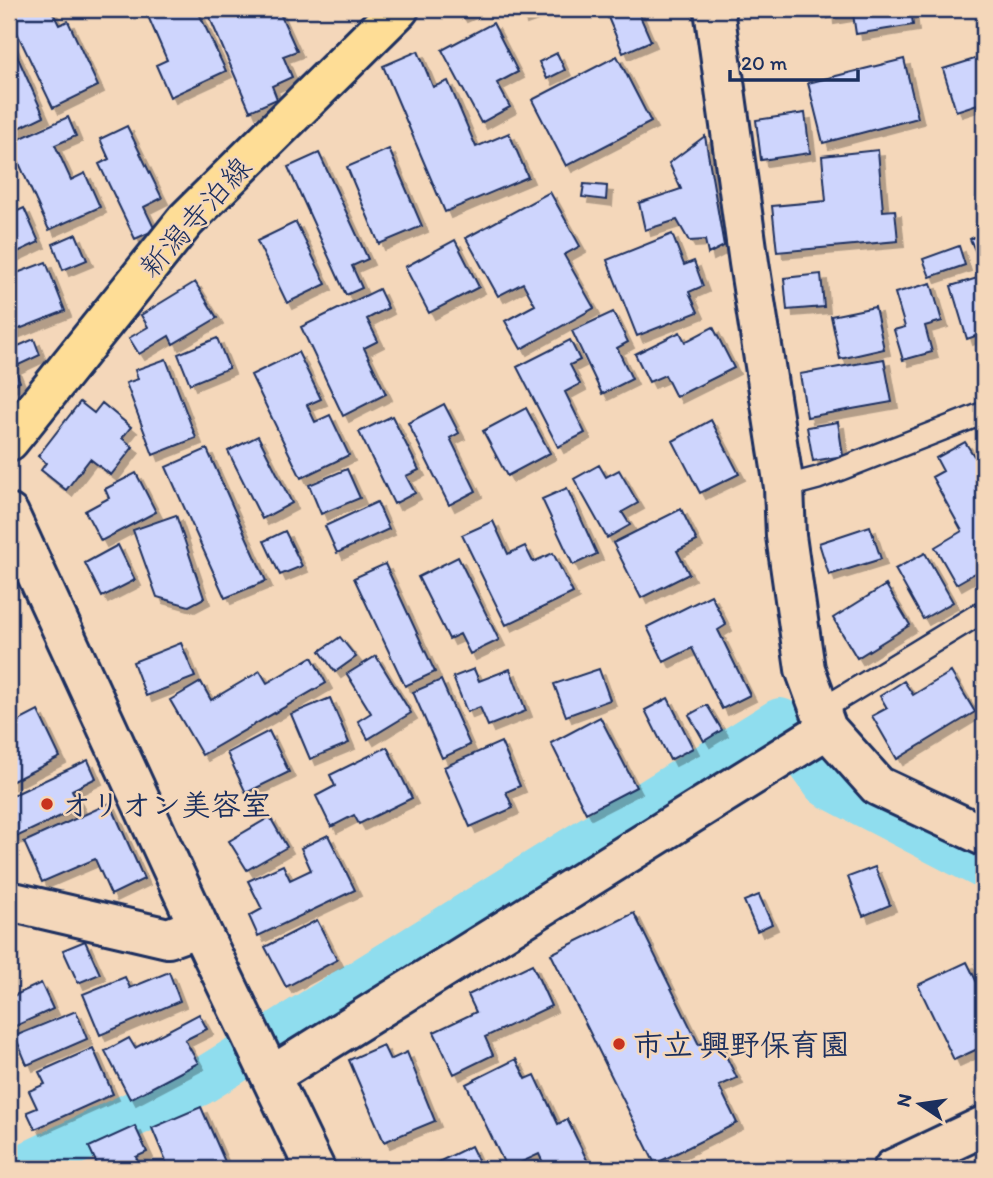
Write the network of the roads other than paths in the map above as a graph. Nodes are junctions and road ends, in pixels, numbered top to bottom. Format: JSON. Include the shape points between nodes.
{"nodes":[{"id":1,"x":399,"y":9,"type":"edge"},
{"id":2,"x":714,"y":9,"type":"edge"},
{"id":3,"x":984,"y":413,"type":"edge"},
{"id":4,"x":9,"y":441,"type":"edge"},
{"id":5,"x":784,"y":486,"type":"junction"},
{"id":6,"x":9,"y":514,"type":"edge"},
{"id":7,"x":984,"y":611,"type":"edge"},
{"id":8,"x":824,"y":720,"type":"junction"},
{"id":9,"x":984,"y":836,"type":"edge"},
{"id":10,"x":9,"y":901,"type":"edge"},
{"id":11,"x":199,"y":927,"type":"junction"},
{"id":12,"x":271,"y":1076,"type":"junction"},
{"id":13,"x":984,"y":1126,"type":"edge"},
{"id":14,"x":316,"y":1169,"type":"edge"},
{"id":15,"x":893,"y":1169,"type":"edge"}],
"edges":[{"from":1,"to":4,"type":"main road","name":"新潟寺泊線","via":[[186,220]]},
{"from":2,"to":5,"type":"street"},
{"from":3,"to":5,"type":"lane","via":[[818,478]]},
{"from":5,"to":8,"type":"street","via":[[786,536],[805,669]]},
{"from":6,"to":11,"type":"street"},
{"from":7,"to":8,"type":"lane"},
{"from":8,"to":9,"type":"street","via":[[878,786]]},
{"from":8,"to":12,"type":"street"},
{"from":10,"to":11,"type":"street","via":[[168,938]]},
{"from":11,"to":12,"type":"street"},
{"from":12,"to":14,"type":"street"},
{"from":13,"to":15,"type":"street"}]}
